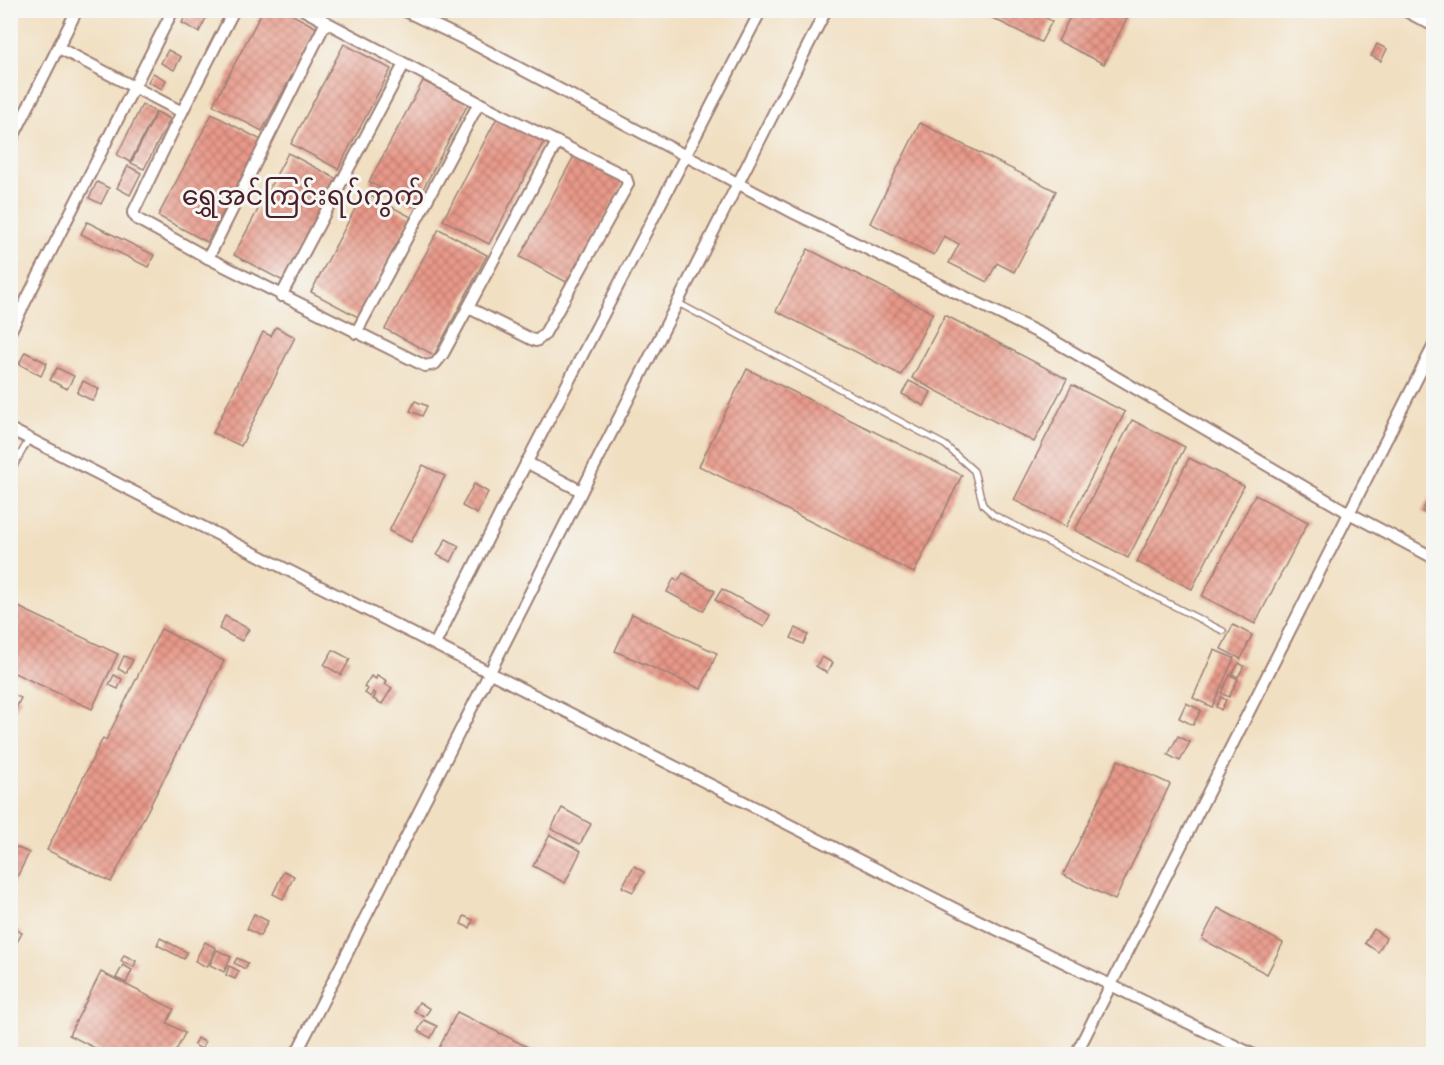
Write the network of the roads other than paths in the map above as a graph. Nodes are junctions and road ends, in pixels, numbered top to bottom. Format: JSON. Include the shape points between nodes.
{"nodes":[{"id":1,"x":77,"y":10,"type":"edge"},
{"id":2,"x":173,"y":10,"type":"edge"},
{"id":3,"x":234,"y":10,"type":"edge"},
{"id":4,"x":304,"y":10,"type":"edge"},
{"id":5,"x":403,"y":10,"type":"edge"},
{"id":6,"x":761,"y":10,"type":"edge"},
{"id":7,"x":826,"y":10,"type":"edge"},
{"id":8,"x":1404,"y":10,"type":"edge"},
{"id":9,"x":326,"y":22,"type":"junction"},
{"id":10,"x":1434,"y":26,"type":"edge"},
{"id":11,"x":58,"y":48,"type":"junction"},
{"id":12,"x":404,"y":63,"type":"junction"},
{"id":13,"x":135,"y":86,"type":"junction"},
{"id":14,"x":479,"y":103,"type":"junction"},
{"id":15,"x":182,"y":112,"type":"junction"},
{"id":16,"x":557,"y":142,"type":"junction"},
{"id":17,"x":10,"y":143,"type":"edge"},
{"id":18,"x":685,"y":156,"type":"junction"},
{"id":19,"x":736,"y":184,"type":"junction"},
{"id":20,"x":208,"y":258,"type":"junction"},
{"id":21,"x":281,"y":296,"type":"junction"},
{"id":22,"x":678,"y":303,"type":"junction"},
{"id":23,"x":469,"y":308,"type":"junction"},
{"id":24,"x":10,"y":332,"type":"edge"},
{"id":25,"x":356,"y":333,"type":"junction"},
{"id":26,"x":1434,"y":345,"type":"edge"},
{"id":27,"x":10,"y":429,"type":"edge"},
{"id":28,"x":29,"y":439,"type":"junction"},
{"id":29,"x":526,"y":462,"type":"junction"},
{"id":30,"x":10,"y":473,"type":"edge"},
{"id":31,"x":581,"y":491,"type":"junction"},
{"id":32,"x":1349,"y":513,"type":"junction"},
{"id":33,"x":1434,"y":558,"type":"edge"},
{"id":34,"x":1223,"y":631,"type":"dead end"},
{"id":35,"x":435,"y":644,"type":"junction"},
{"id":36,"x":489,"y":672,"type":"junction"},
{"id":37,"x":1111,"y":986,"type":"junction"},
{"id":38,"x":296,"y":1054,"type":"edge"},
{"id":39,"x":1076,"y":1054,"type":"edge"},
{"id":40,"x":1252,"y":1054,"type":"edge"}],
"edges":[{"from":1,"to":11,"type":"street"},
{"from":2,"to":13,"type":"street"},
{"from":3,"to":15,"type":"street"},
{"from":4,"to":9,"type":"street"},
{"from":5,"to":18,"type":"street"},
{"from":6,"to":18,"type":"street"},
{"from":7,"to":19,"type":"street"},
{"from":8,"to":10,"type":"street"},
{"from":9,"to":12,"type":"street"},
{"from":9,"to":20,"type":"street"},
{"from":11,"to":13,"type":"street"},
{"from":11,"to":17,"type":"street"},
{"from":12,"to":14,"type":"street"},
{"from":12,"to":21,"type":"street"},
{"from":13,"to":15,"type":"street"},
{"from":13,"to":24,"type":"street"},
{"from":14,"to":16,"type":"street"},
{"from":14,"to":25,"type":"street"},
{"from":15,"to":20,"type":"street","via":[[133,213],[137,219]]},
{"from":16,"to":23,"type":"street"},
{"from":16,"to":23,"type":"street","via":[[621,174],[626,178],[627,189],[540,339],[531,339]]},
{"from":18,"to":19,"type":"street"},
{"from":18,"to":29,"type":"street"},
{"from":19,"to":22,"type":"street"},
{"from":19,"to":32,"type":"street","via":[[1049,338]]},
{"from":20,"to":21,"type":"street"},
{"from":21,"to":25,"type":"street"},
{"from":22,"to":31,"type":"street"},
{"from":22,"to":34,"type":"lane","via":[[945,445],[974,471],[983,505],[994,515]]},
{"from":23,"to":25,"type":"street","via":[[443,354],[430,366]]},
{"from":26,"to":32,"type":"street"},
{"from":27,"to":28,"type":"street"},
{"from":28,"to":30,"type":"lane"},
{"from":28,"to":35,"type":"street"},
{"from":29,"to":31,"type":"street"},
{"from":29,"to":35,"type":"street"},
{"from":31,"to":36,"type":"street"},
{"from":32,"to":33,"type":"street"},
{"from":32,"to":37,"type":"street"},
{"from":35,"to":36,"type":"street"},
{"from":36,"to":37,"type":"street"},
{"from":36,"to":38,"type":"street"},
{"from":37,"to":39,"type":"street"},
{"from":37,"to":40,"type":"street"}]}
